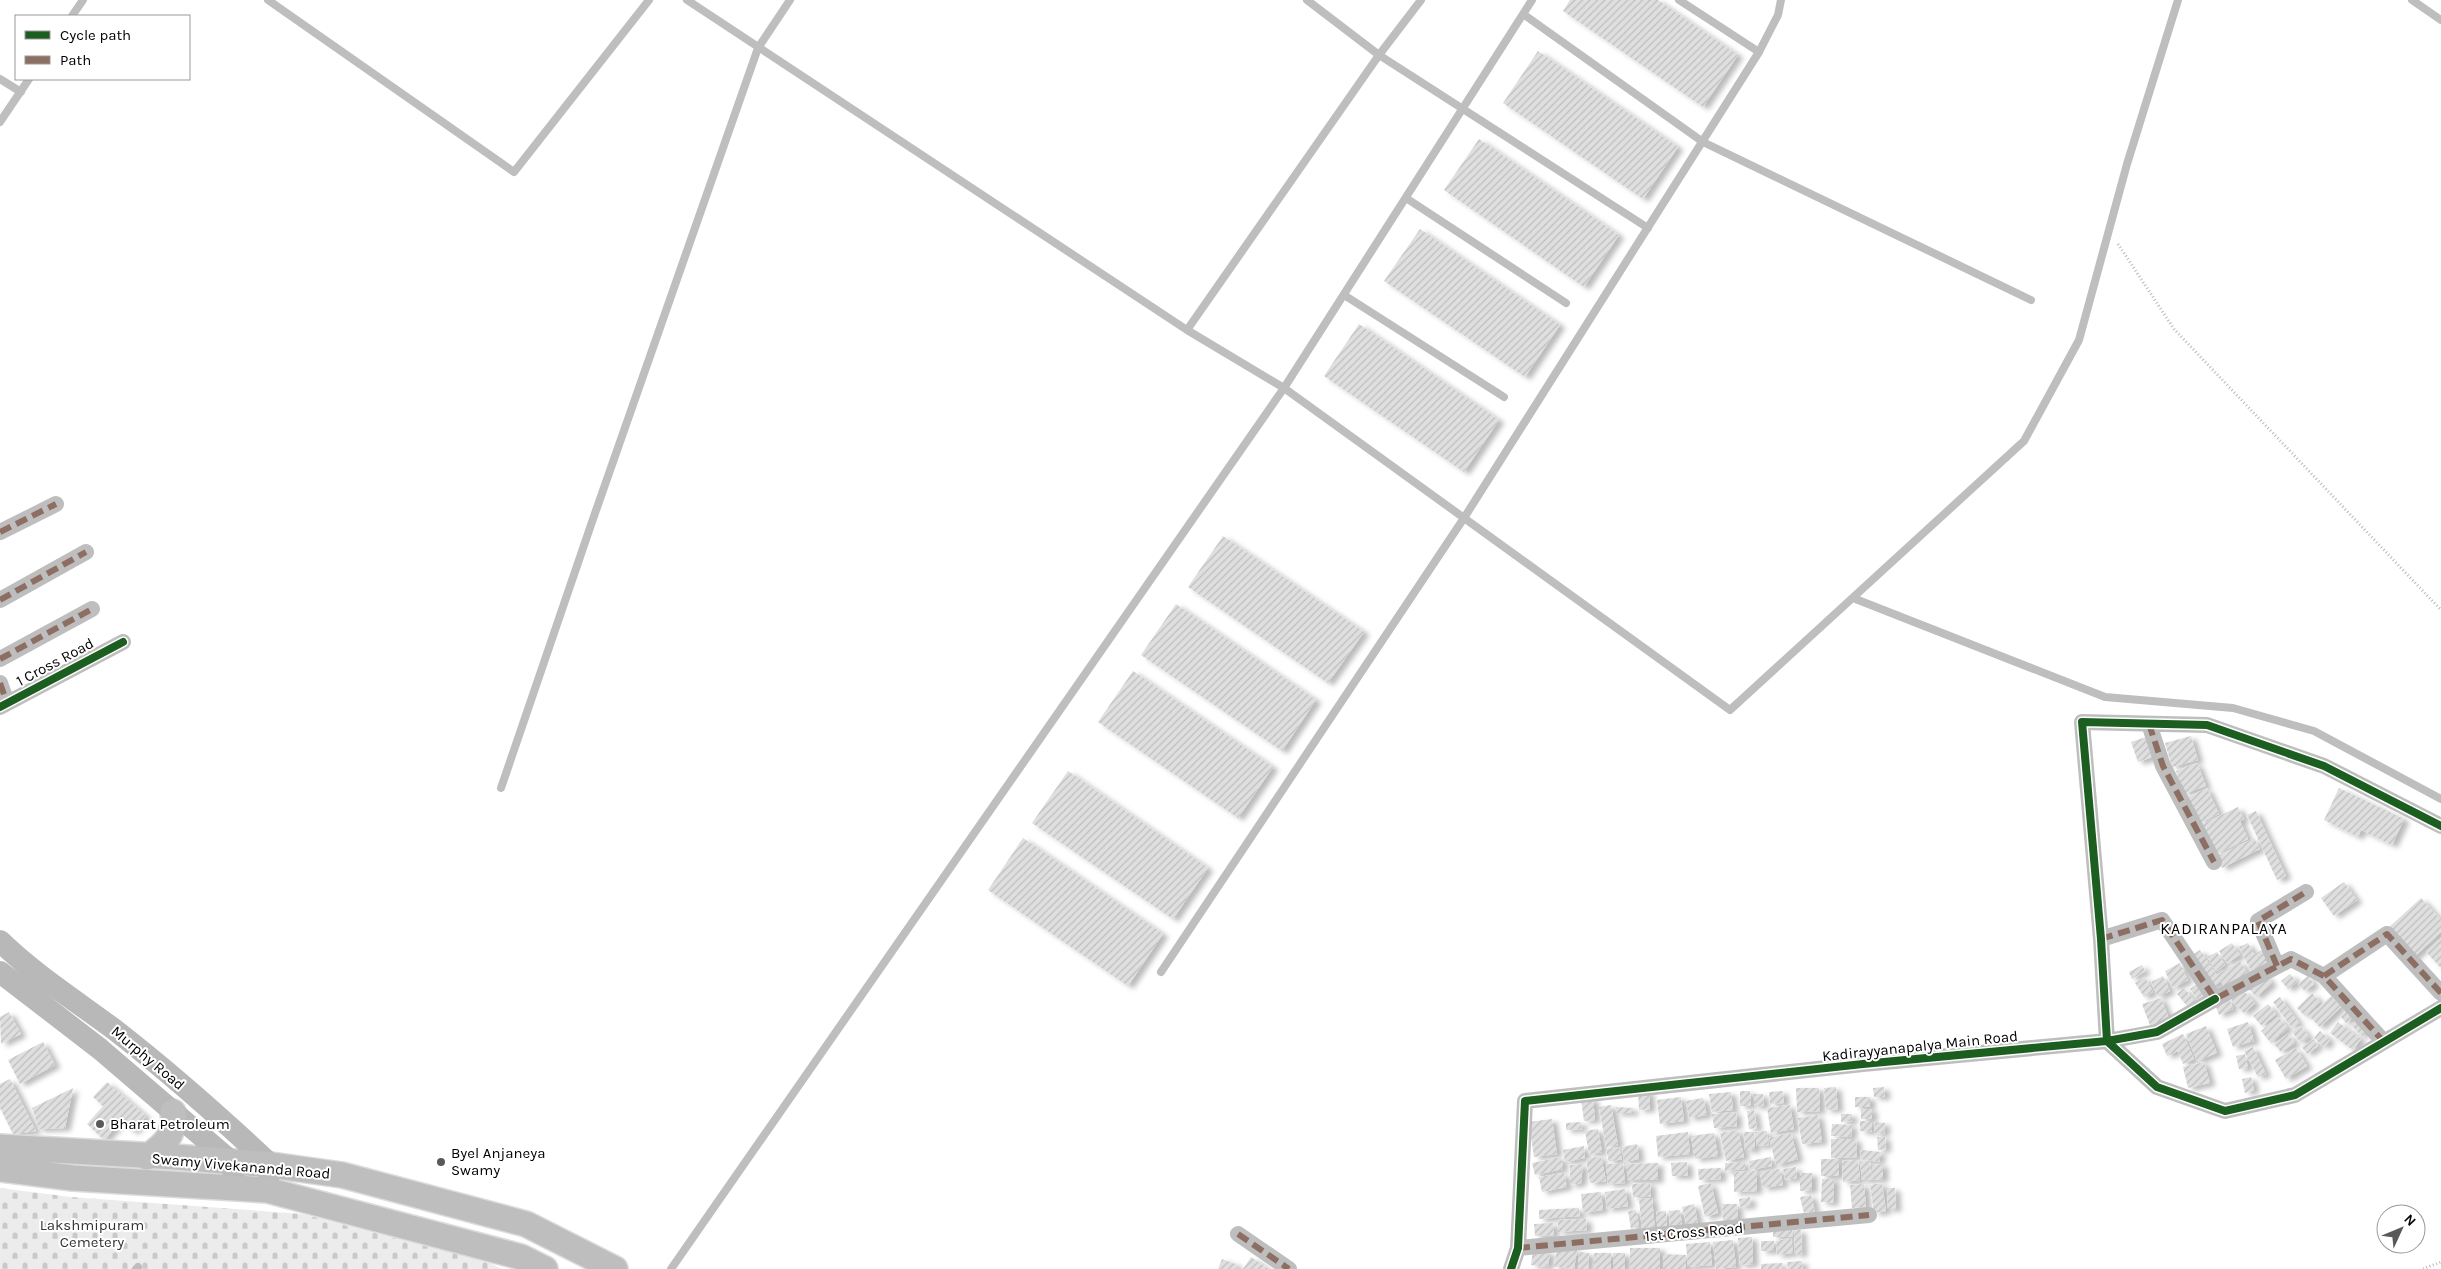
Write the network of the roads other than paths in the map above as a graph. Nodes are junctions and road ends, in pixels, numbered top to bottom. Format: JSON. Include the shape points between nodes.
{"nodes":[{"id":1,"x":82,"y":0,"type":"edge"},
{"id":2,"x":268,"y":0,"type":"edge"},
{"id":3,"x":649,"y":0,"type":"edge"},
{"id":4,"x":687,"y":0,"type":"edge"},
{"id":5,"x":790,"y":0,"type":"edge"},
{"id":6,"x":1307,"y":0,"type":"edge"},
{"id":7,"x":1421,"y":0,"type":"edge"},
{"id":8,"x":1532,"y":0,"type":"edge"},
{"id":9,"x":1679,"y":0,"type":"edge"},
{"id":10,"x":1781,"y":0,"type":"edge"},
{"id":11,"x":2178,"y":0,"type":"edge"},
{"id":12,"x":2412,"y":0,"type":"edge"},
{"id":13,"x":1523,"y":14,"type":"junction"},
{"id":14,"x":73,"y":15,"type":"edge"},
{"id":15,"x":2441,"y":20,"type":"edge"},
{"id":16,"x":758,"y":48,"type":"junction"},
{"id":17,"x":1759,"y":52,"type":"junction"},
{"id":18,"x":1380,"y":55,"type":"junction"},
{"id":19,"x":0,"y":79,"type":"edge"},
{"id":20,"x":28,"y":80,"type":"edge"},
{"id":21,"x":21,"y":92,"type":"junction"},
{"id":22,"x":1463,"y":109,"type":"junction"},
{"id":23,"x":0,"y":122,"type":"edge"},
{"id":24,"x":1702,"y":142,"type":"junction"},
{"id":25,"x":1406,"y":198,"type":"junction"},
{"id":26,"x":1648,"y":228,"type":"junction"},
{"id":27,"x":1344,"y":295,"type":"junction"},
{"id":28,"x":2031,"y":300,"type":"dead end"},
{"id":29,"x":1566,"y":302,"type":"dead end"},
{"id":30,"x":1187,"y":330,"type":"junction"},
{"id":31,"x":1284,"y":388,"type":"junction"},
{"id":32,"x":1504,"y":397,"type":"dead end"},
{"id":33,"x":56,"y":504,"type":"dead end"},
{"id":34,"x":1464,"y":518,"type":"junction"},
{"id":35,"x":0,"y":532,"type":"edge"},
{"id":36,"x":86,"y":552,"type":"dead end"},
{"id":37,"x":1853,"y":598,"type":"junction"},
{"id":38,"x":0,"y":600,"type":"edge"},
{"id":39,"x":92,"y":609,"type":"dead end"},
{"id":40,"x":123,"y":642,"type":"dead end"},
{"id":41,"x":0,"y":659,"type":"edge"},
{"id":42,"x":0,"y":683,"type":"edge"},
{"id":43,"x":4,"y":705,"type":"edge"},
{"id":44,"x":2149,"y":724,"type":"junction"},
{"id":45,"x":501,"y":788,"type":"dead end"},
{"id":46,"x":2441,"y":799,"type":"edge"},
{"id":47,"x":2441,"y":826,"type":"edge"},
{"id":48,"x":2214,"y":862,"type":"dead end"},
{"id":49,"x":2306,"y":892,"type":"dead end"},
{"id":50,"x":2101,"y":939,"type":"junction"},
{"id":51,"x":0,"y":941,"type":"edge"},
{"id":52,"x":2277,"y":966,"type":"junction"},
{"id":53,"x":1161,"y":972,"type":"dead end"},
{"id":54,"x":1,"y":973,"type":"edge"},
{"id":55,"x":2324,"y":976,"type":"junction"},
{"id":56,"x":2441,"y":994,"type":"edge"},
{"id":57,"x":2215,"y":999,"type":"junction"},
{"id":58,"x":2441,"y":1008,"type":"edge"},
{"id":59,"x":2107,"y":1041,"type":"junction"},
{"id":60,"x":2384,"y":1042,"type":"junction"},
{"id":61,"x":173,"y":1112,"type":"junction"},
{"id":62,"x":0,"y":1148,"type":"edge"},
{"id":63,"x":146,"y":1157,"type":"junction"},
{"id":64,"x":233,"y":1163,"type":"junction"},
{"id":65,"x":271,"y":1165,"type":"junction"},
{"id":66,"x":0,"y":1169,"type":"edge"},
{"id":67,"x":234,"y":1187,"type":"junction"},
{"id":68,"x":267,"y":1190,"type":"junction"},
{"id":69,"x":1869,"y":1215,"type":"dead end"},
{"id":70,"x":1238,"y":1234,"type":"dead end"},
{"id":71,"x":1518,"y":1248,"type":"junction"},
{"id":72,"x":545,"y":1269,"type":"edge"},
{"id":73,"x":615,"y":1269,"type":"edge"},
{"id":74,"x":671,"y":1269,"type":"edge"},
{"id":75,"x":1289,"y":1269,"type":"edge"},
{"id":76,"x":1511,"y":1269,"type":"edge"}],
"edges":[{"from":1,"to":14,"type":"lane"},
{"from":2,"to":3,"type":"lane","via":[[514,172]]},
{"from":4,"to":16,"type":"lane"},
{"from":5,"to":16,"type":"lane"},
{"from":6,"to":18,"type":"lane"},
{"from":7,"to":18,"type":"lane"},
{"from":8,"to":13,"type":"lane"},
{"from":9,"to":17,"type":"lane"},
{"from":10,"to":17,"type":"lane","via":[[1778,15]]},
{"from":11,"to":37,"type":"lane","via":[[2079,340],[2024,441]]},
{"from":12,"to":15,"type":"lane"},
{"from":13,"to":22,"type":"lane"},
{"from":13,"to":24,"type":"lane"},
{"from":16,"to":30,"type":"lane"},
{"from":16,"to":45,"type":"lane"},
{"from":17,"to":24,"type":"lane"},
{"from":18,"to":22,"type":"lane"},
{"from":18,"to":30,"type":"lane"},
{"from":19,"to":21,"type":"lane"},
{"from":20,"to":21,"type":"lane"},
{"from":21,"to":23,"type":"lane"},
{"from":22,"to":25,"type":"lane"},
{"from":22,"to":26,"type":"lane"},
{"from":24,"to":26,"type":"lane"},
{"from":24,"to":28,"type":"lane"},
{"from":25,"to":27,"type":"lane"},
{"from":25,"to":29,"type":"lane"},
{"from":26,"to":34,"type":"lane"},
{"from":27,"to":31,"type":"lane"},
{"from":27,"to":32,"type":"lane"},
{"from":30,"to":31,"type":"lane"},
{"from":31,"to":34,"type":"lane"},
{"from":31,"to":74,"type":"lane"},
{"from":33,"to":35,"type":"street"},
{"from":34,"to":37,"type":"lane","via":[[1730,710]]},
{"from":34,"to":53,"type":"lane"},
{"from":36,"to":38,"type":"street"},
{"from":37,"to":46,"type":"lane","via":[[2105,698],[2233,708],[2314,732]]},
{"from":39,"to":41,"type":"street"},
{"from":40,"to":43,"type":"street","name":"1 Cross Road"},
{"from":42,"to":43,"type":"street"},
{"from":44,"to":47,"type":"street","via":[[2206,725],[2324,766]]},
{"from":44,"to":48,"type":"street","via":[[2163,766]]},
{"from":44,"to":50,"type":"street","via":[[2082,722]]},
{"from":49,"to":52,"type":"street","via":[[2258,921]]},
{"from":50,"to":57,"type":"street","via":[[2162,920]]},
{"from":50,"to":59,"type":"street"},
{"from":51,"to":65,"type":"main road","name":"Murphy Road","via":[[16,957],[116,1031]]},
{"from":52,"to":55,"type":"street","via":[[2291,958]]},
{"from":52,"to":57,"type":"street"},
{"from":54,"to":61,"type":"main road","name":"Murphy Road","via":[[100,1049]]},
{"from":55,"to":56,"type":"street","via":[[2387,934]]},
{"from":55,"to":60,"type":"street"},
{"from":57,"to":59,"type":"street","via":[[2157,1032]]},
{"from":58,"to":60,"type":"street"},
{"from":59,"to":60,"type":"street","via":[[2157,1087],[2225,1111],[2295,1095]]},
{"from":59,"to":71,"type":"street","name":"Kadirayyanapalya Main Road","via":[[1525,1101]]},
{"from":61,"to":63,"type":"main road","via":[[169,1139]]},
{"from":61,"to":64,"type":"main road","name":"Murphy Road"},
{"from":62,"to":63,"type":"main road","name":"Swamy Vivekananda Road"},
{"from":63,"to":64,"type":"main road","name":"Swamy Vivekananda Road"},
{"from":64,"to":65,"type":"main road","name":"Swamy Vivekananda Road"},
{"from":64,"to":67,"type":"main road"},
{"from":65,"to":68,"type":"main road"},
{"from":65,"to":73,"type":"main road","name":"Swamy Vivekananda Road","via":[[342,1175],[526,1224]]},
{"from":66,"to":67,"type":"main road","name":"Swamy Vivekananda Road","via":[[74,1178]]},
{"from":67,"to":68,"type":"main road","name":"Swamy Vivekananda Road"},
{"from":68,"to":72,"type":"main road","name":"Swamy Vivekananda Road","via":[[521,1257]]},
{"from":69,"to":71,"type":"street","name":"1st Cross Road"},
{"from":70,"to":75,"type":"street"},
{"from":71,"to":76,"type":"street","name":"Kadirayyanapalya Main Road"}]}
